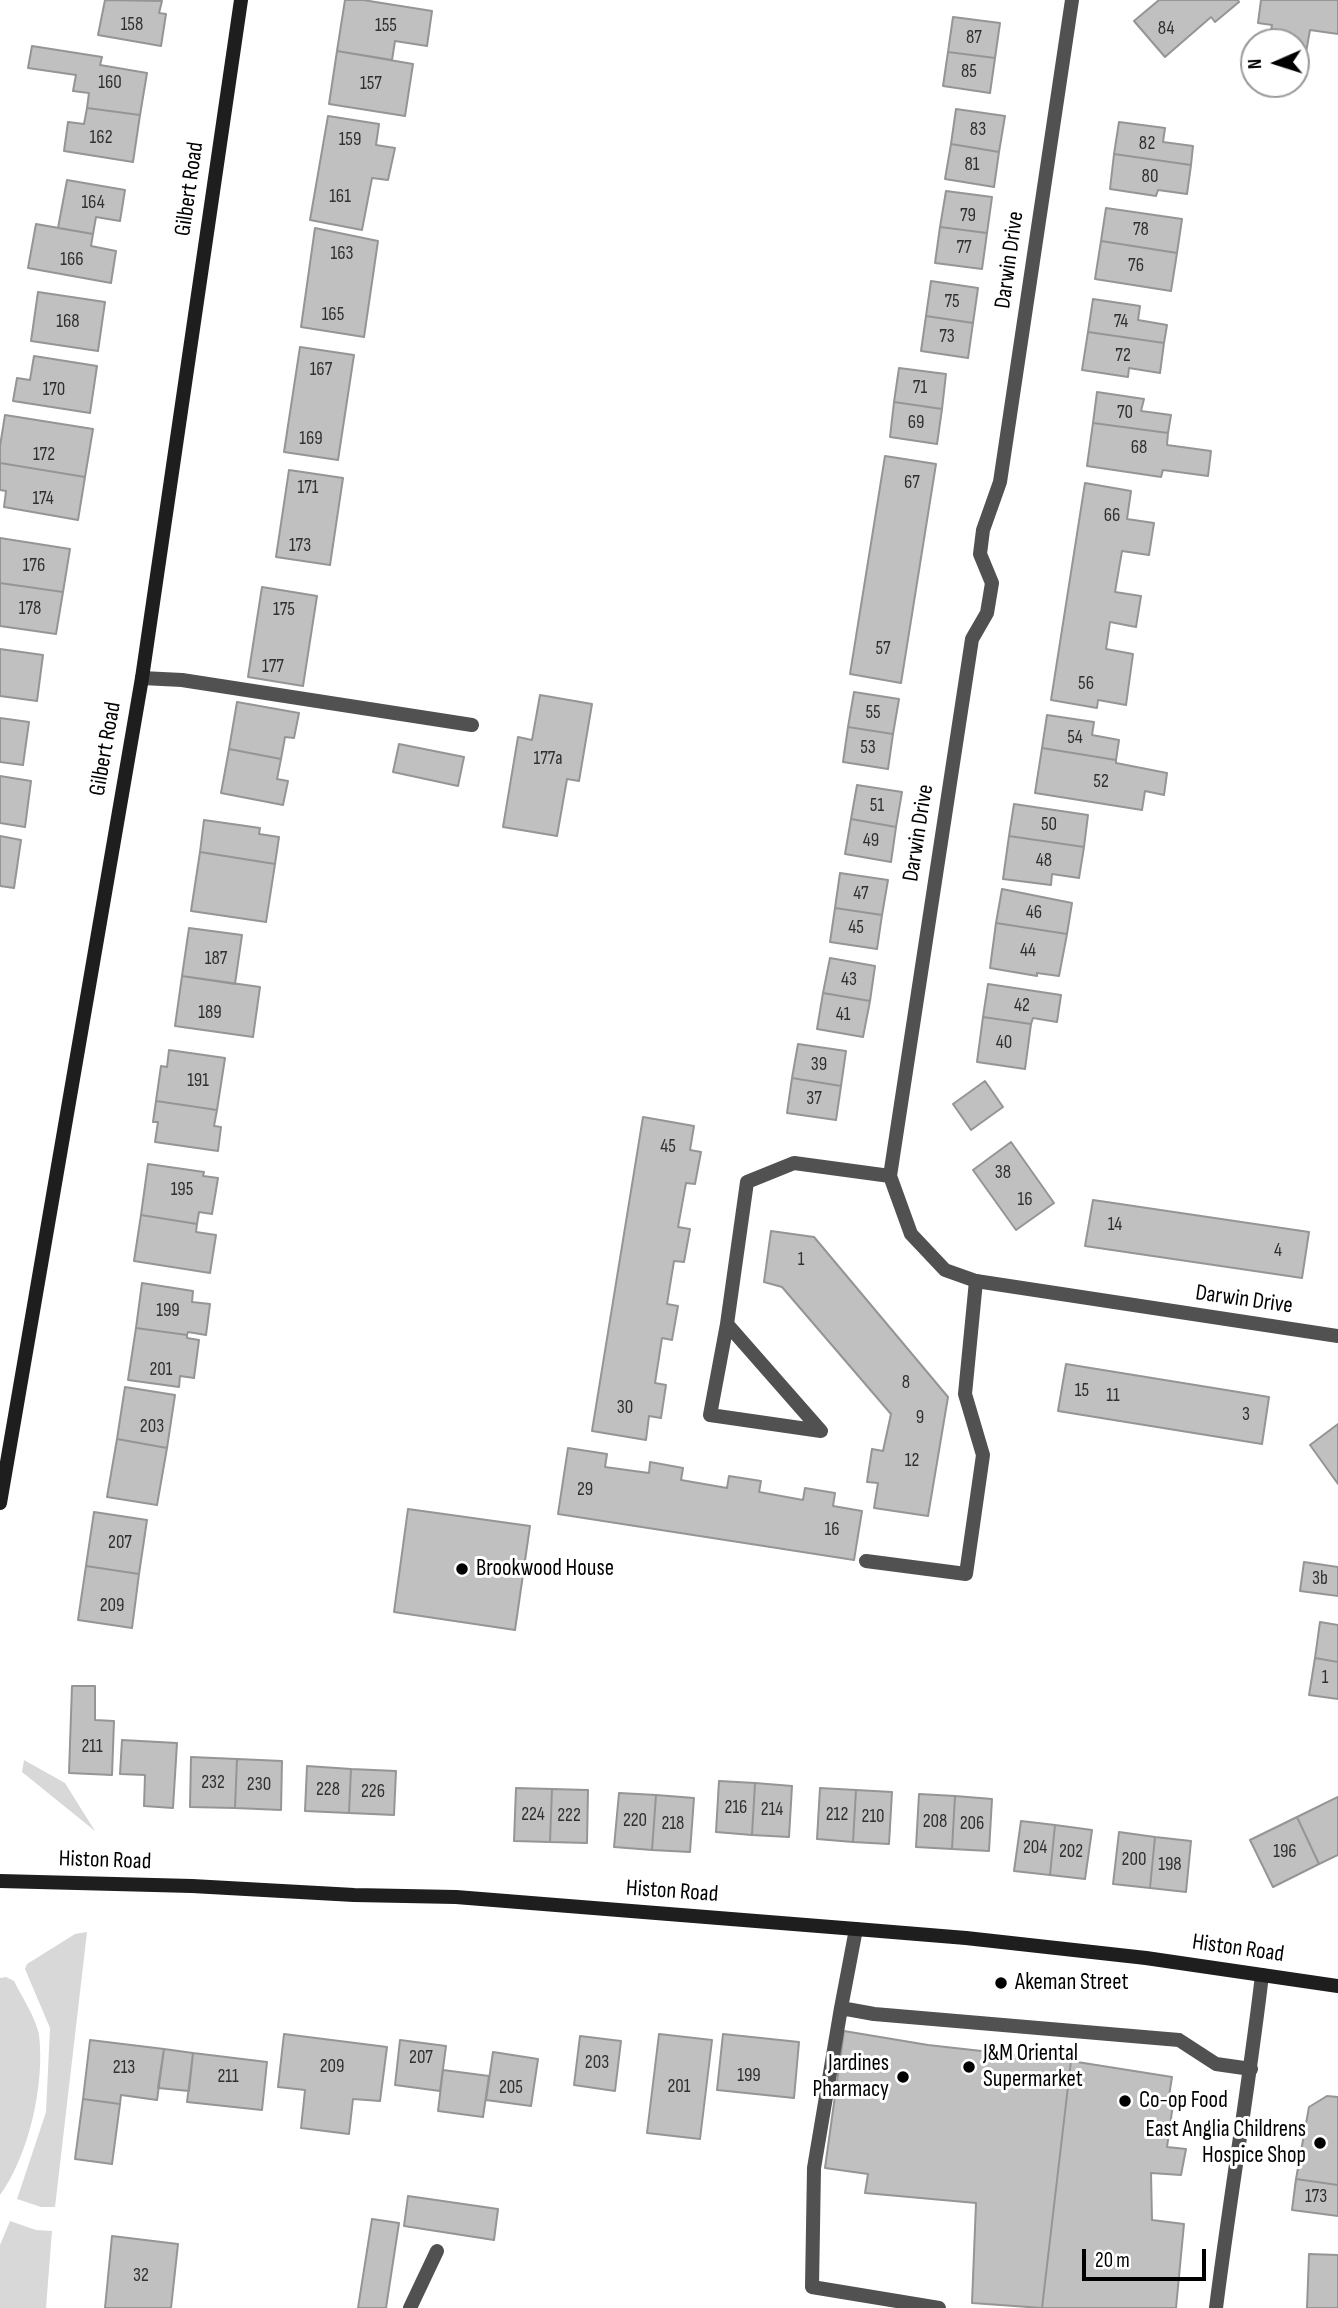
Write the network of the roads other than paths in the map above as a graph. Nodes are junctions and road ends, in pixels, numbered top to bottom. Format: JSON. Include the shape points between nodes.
{"nodes":[{"id":1,"x":241,"y":0,"type":"edge"},
{"id":2,"x":1072,"y":0,"type":"edge"},
{"id":3,"x":142,"y":678,"type":"junction"},
{"id":4,"x":472,"y":725,"type":"dead end"},
{"id":5,"x":890,"y":1176,"type":"junction"},
{"id":6,"x":976,"y":1282,"type":"junction"},
{"id":7,"x":727,"y":1324,"type":"junction"},
{"id":8,"x":1338,"y":1336,"type":"edge"},
{"id":9,"x":0,"y":1503,"type":"edge"},
{"id":10,"x":866,"y":1560,"type":"dead end"},
{"id":11,"x":0,"y":1881,"type":"edge"},
{"id":12,"x":856,"y":1929,"type":"junction"},
{"id":13,"x":1262,"y":1975,"type":"junction"},
{"id":14,"x":1338,"y":1986,"type":"edge"},
{"id":15,"x":841,"y":2008,"type":"junction"},
{"id":16,"x":1251,"y":2068,"type":"junction"},
{"id":17,"x":438,"y":2251,"type":"dead end"},
{"id":18,"x":410,"y":2308,"type":"edge"},
{"id":19,"x":939,"y":2308,"type":"edge"},
{"id":20,"x":1216,"y":2308,"type":"edge"}],
"edges":[{"from":1,"to":3,"type":"street","name":"Gilbert Road"},
{"from":2,"to":5,"type":"street","name":"Darwin Drive","via":[[1000,482],[983,530],[980,554],[992,583],[987,613],[972,639]]},
{"from":3,"to":4,"type":"street","via":[[182,680]]},
{"from":3,"to":9,"type":"street","name":"Gilbert Road"},
{"from":5,"to":6,"type":"street","name":"Darwin Drive","via":[[911,1234],[945,1270]]},
{"from":5,"to":7,"type":"street","via":[[794,1163],[747,1182]]},
{"from":6,"to":8,"type":"street","name":"Darwin Drive"},
{"from":6,"to":10,"type":"street","via":[[965,1394],[983,1455],[966,1574]]},
{"from":7,"to":7,"type":"street","via":[[752,1353],[821,1431],[710,1415]]},
{"from":11,"to":12,"type":"street","name":"Histon Road","via":[[456,1897]]},
{"from":12,"to":13,"type":"street","name":"Histon Road","via":[[1008,1942]]},
{"from":12,"to":15,"type":"street"},
{"from":13,"to":14,"type":"street","name":"Histon Road"},
{"from":13,"to":16,"type":"street"},
{"from":15,"to":16,"type":"street","via":[[1179,2039],[1216,2064]]},
{"from":15,"to":19,"type":"street","via":[[814,2168],[812,2287]]},
{"from":16,"to":20,"type":"street"},
{"from":17,"to":18,"type":"street"}]}
